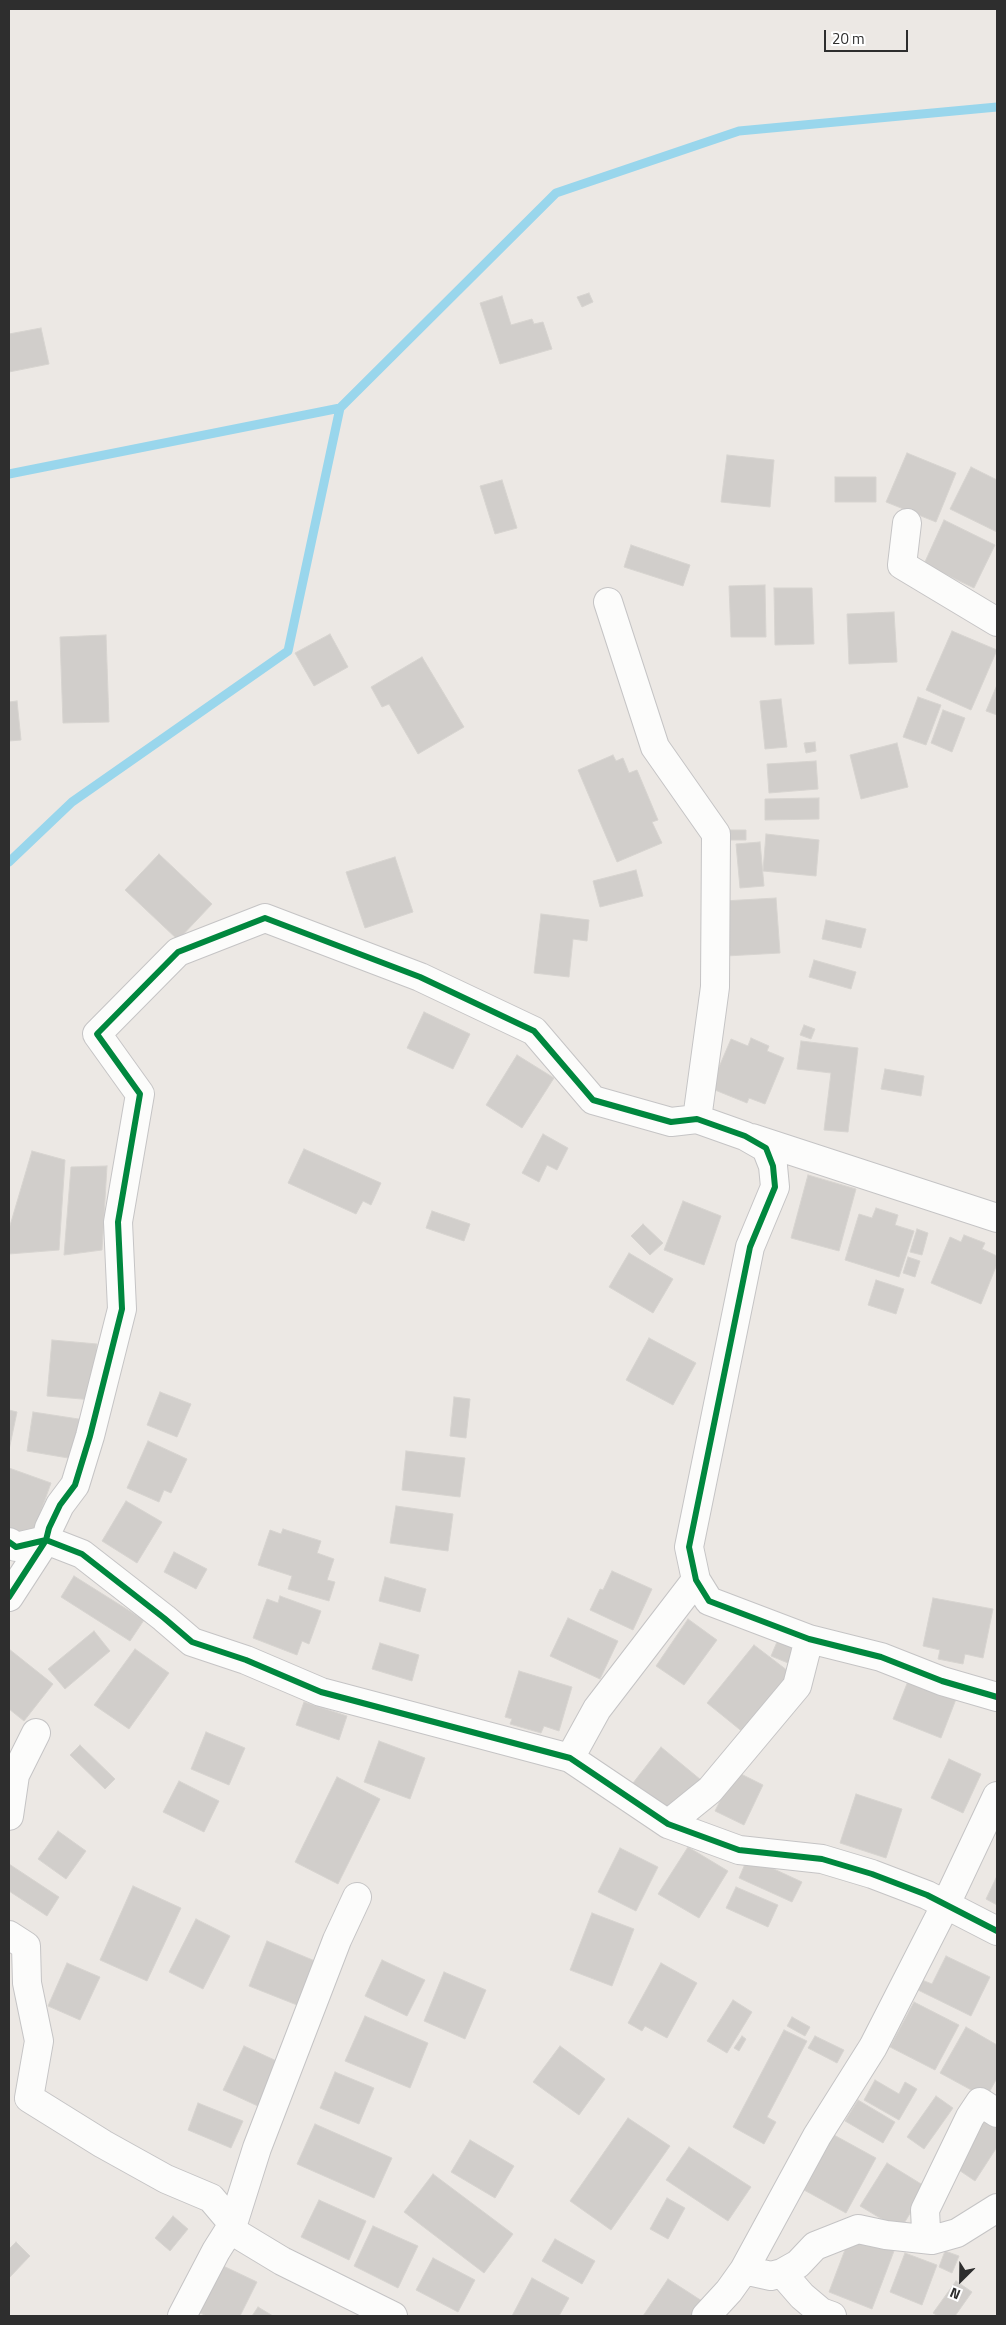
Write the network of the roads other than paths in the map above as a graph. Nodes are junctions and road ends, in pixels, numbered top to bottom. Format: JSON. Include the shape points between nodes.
{"nodes":[{"id":1,"x":907,"y":523,"type":"dead end"},
{"id":2,"x":608,"y":602,"type":"dead end"},
{"id":3,"x":997,"y":622,"type":"edge"},
{"id":4,"x":697,"y":1119,"type":"junction"},
{"id":5,"x":745,"y":1136,"type":"junction"},
{"id":6,"x":997,"y":1218,"type":"edge"},
{"id":7,"x":46,"y":1540,"type":"junction"},
{"id":8,"x":9,"y":1542,"type":"edge"},
{"id":9,"x":696,"y":1580,"type":"junction"},
{"id":10,"x":9,"y":1598,"type":"edge"},
{"id":11,"x":809,"y":1639,"type":"junction"},
{"id":12,"x":997,"y":1697,"type":"edge"},
{"id":13,"x":36,"y":1733,"type":"dead end"},
{"id":14,"x":570,"y":1758,"type":"junction"},
{"id":15,"x":997,"y":1796,"type":"edge"},
{"id":16,"x":9,"y":1816,"type":"edge"},
{"id":17,"x":668,"y":1824,"type":"junction"},
{"id":18,"x":357,"y":1898,"type":"dead end"},
{"id":19,"x":946,"y":1904,"type":"junction"},
{"id":20,"x":997,"y":1931,"type":"edge"},
{"id":21,"x":9,"y":1935,"type":"edge"},
{"id":22,"x":19,"y":2094,"type":"edge"},
{"id":23,"x":997,"y":2112,"type":"edge"},
{"id":24,"x":997,"y":2208,"type":"edge"},
{"id":25,"x":233,"y":2224,"type":"junction"},
{"id":26,"x":932,"y":2240,"type":"junction"},
{"id":27,"x":744,"y":2270,"type":"junction"},
{"id":28,"x":782,"y":2273,"type":"junction"},
{"id":29,"x":182,"y":2316,"type":"edge"},
{"id":30,"x":393,"y":2316,"type":"edge"},
{"id":31,"x":706,"y":2316,"type":"edge"},
{"id":32,"x":832,"y":2316,"type":"edge"}],
"edges":[{"from":1,"to":3,"type":"street","via":[[902,565]]},
{"from":2,"to":4,"type":"street","via":[[655,747],[716,834],[715,987]]},
{"from":4,"to":5,"type":"street"},
{"from":4,"to":7,"type":"street","via":[[671,1122],[593,1100],[534,1031],[420,977],[265,918],[178,952],[97,1034],[140,1094],[118,1222],[122,1309],[75,1485],[60,1506]]},
{"from":5,"to":6,"type":"street"},
{"from":5,"to":9,"type":"street","via":[[766,1148],[773,1166],[775,1187],[750,1247],[689,1547]]},
{"from":7,"to":8,"type":"street","via":[[16,1547]]},
{"from":7,"to":10,"type":"street"},
{"from":7,"to":14,"type":"street","via":[[82,1554],[192,1642],[246,1660],[321,1692]]},
{"from":9,"to":11,"type":"street","via":[[709,1601]]},
{"from":9,"to":14,"type":"street","via":[[597,1709]]},
{"from":11,"to":12,"type":"street","via":[[881,1657],[942,1681]]},
{"from":11,"to":17,"type":"street","via":[[797,1686],[710,1790]]},
{"from":13,"to":16,"type":"street","via":[[15,1775]]},
{"from":14,"to":17,"type":"street"},
{"from":15,"to":19,"type":"street"},
{"from":17,"to":19,"type":"street","via":[[739,1850],[830,1862],[872,1874]]},
{"from":18,"to":25,"type":"street","via":[[337,1940],[264,2130]]},
{"from":19,"to":20,"type":"street"},
{"from":19,"to":27,"type":"street","via":[[872,2047],[817,2136]]},
{"from":21,"to":22,"type":"street","via":[[26,1946],[27,1983],[39,2041]]},
{"from":22,"to":25,"type":"street","via":[[166,2178],[211,2198]]},
{"from":23,"to":26,"type":"street","via":[[980,2102],[970,2117],[925,2210],[926,2230]]},
{"from":24,"to":26,"type":"street","via":[[957,2233]]},
{"from":25,"to":29,"type":"street"},
{"from":25,"to":30,"type":"street","via":[[234,2232],[282,2261]]},
{"from":26,"to":28,"type":"street","via":[[858,2229],[815,2246],[798,2264]]},
{"from":27,"to":28,"type":"street","via":[[771,2276]]},
{"from":27,"to":31,"type":"street"},
{"from":28,"to":32,"type":"street","via":[[802,2296],[821,2312]]}]}
